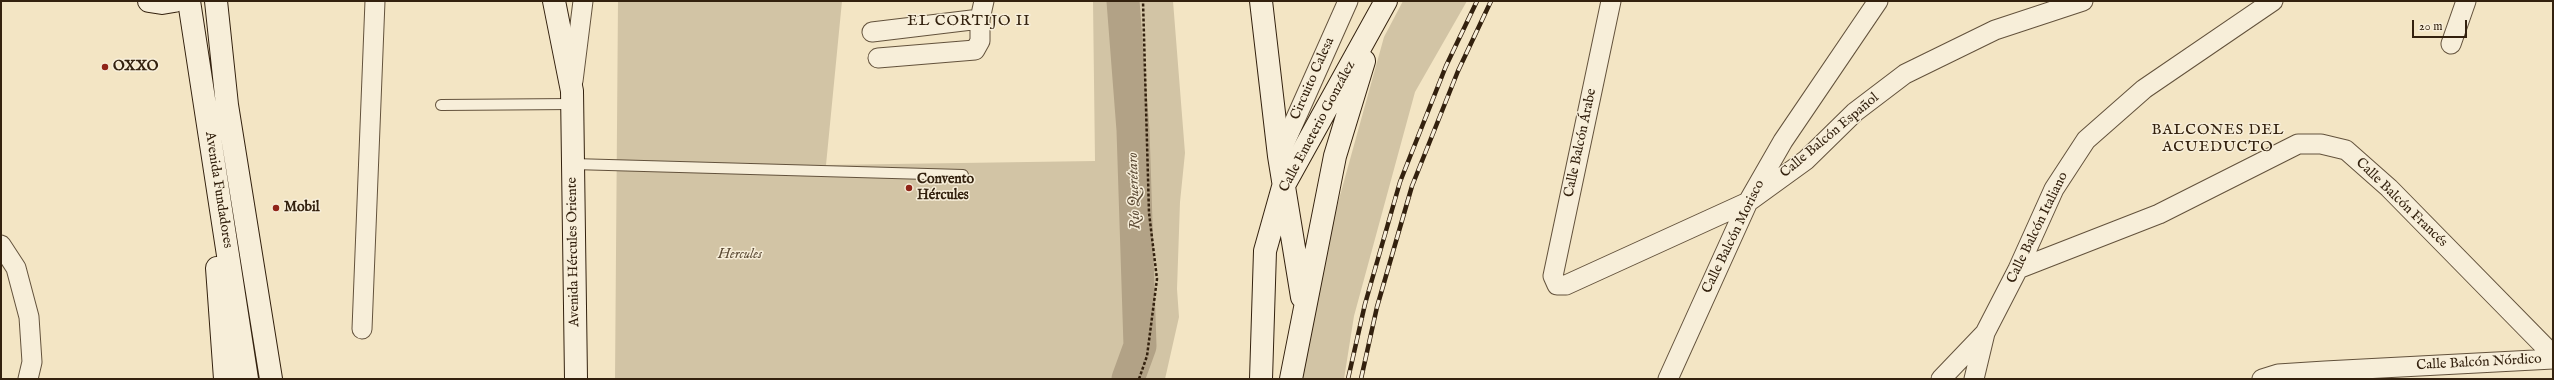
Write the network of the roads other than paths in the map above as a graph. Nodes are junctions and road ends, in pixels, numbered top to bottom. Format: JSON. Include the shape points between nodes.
{"nodes":[{"id":1,"x":149,"y":1,"type":"edge"},
{"id":2,"x":174,"y":1,"type":"edge"},
{"id":3,"x":189,"y":1,"type":"edge"},
{"id":4,"x":216,"y":1,"type":"edge"},
{"id":5,"x":375,"y":1,"type":"edge"},
{"id":6,"x":554,"y":1,"type":"edge"},
{"id":7,"x":583,"y":1,"type":"edge"},
{"id":8,"x":984,"y":1,"type":"edge"},
{"id":9,"x":1261,"y":1,"type":"edge"},
{"id":10,"x":1348,"y":1,"type":"edge"},
{"id":11,"x":1386,"y":1,"type":"edge"},
{"id":12,"x":1611,"y":1,"type":"edge"},
{"id":13,"x":1878,"y":1,"type":"edge"},
{"id":14,"x":2083,"y":1,"type":"edge"},
{"id":15,"x":2272,"y":1,"type":"edge"},
{"id":16,"x":2466,"y":1,"type":"edge"},
{"id":17,"x":980,"y":19,"type":"junction"},
{"id":18,"x":1375,"y":22,"type":"junction"},
{"id":19,"x":872,"y":32,"type":"dead end"},
{"id":20,"x":2451,"y":44,"type":"dead end"},
{"id":21,"x":878,"y":58,"type":"dead end"},
{"id":22,"x":441,"y":105,"type":"dead end"},
{"id":23,"x":572,"y":106,"type":"junction"},
{"id":24,"x":206,"y":109,"type":"junction"},
{"id":25,"x":1278,"y":156,"type":"junction"},
{"id":26,"x":572,"y":164,"type":"junction"},
{"id":27,"x":963,"y":175,"type":"dead end"},
{"id":28,"x":1283,"y":187,"type":"junction"},
{"id":29,"x":1748,"y":202,"type":"junction"},
{"id":30,"x":1,"y":245,"type":"edge"},
{"id":31,"x":2018,"y":269,"type":"junction"},
{"id":32,"x":1557,"y":285,"type":"joint"},
{"id":33,"x":1305,"y":310,"type":"junction"},
{"id":34,"x":362,"y":329,"type":"dead end"},
{"id":35,"x":1985,"y":333,"type":"junction"},
{"id":36,"x":1262,"y":349,"type":"junction"},
{"id":37,"x":1296,"y":355,"type":"junction"},
{"id":38,"x":2553,"y":355,"type":"edge"},
{"id":39,"x":2553,"y":359,"type":"edge"},
{"id":40,"x":28,"y":379,"type":"edge"},
{"id":41,"x":224,"y":379,"type":"edge"},
{"id":42,"x":247,"y":379,"type":"edge"},
{"id":43,"x":271,"y":379,"type":"edge"},
{"id":44,"x":576,"y":379,"type":"edge"},
{"id":45,"x":1261,"y":379,"type":"edge"},
{"id":46,"x":1291,"y":379,"type":"edge"},
{"id":47,"x":1668,"y":379,"type":"edge"},
{"id":48,"x":1940,"y":379,"type":"edge"},
{"id":49,"x":1974,"y":379,"type":"edge"},
{"id":50,"x":2262,"y":379,"type":"edge"}],
"edges":[{"from":1,"to":2,"type":"street"},
{"from":3,"to":24,"type":"street","name":"Avenida Fundadores"},
{"from":4,"to":43,"type":"street","name":"Avenida Fundadores","via":[[228,105]]},
{"from":5,"to":34,"type":"street"},
{"from":6,"to":23,"type":"street","name":"Avenida Hércules Oriente"},
{"from":7,"to":23,"type":"street"},
{"from":8,"to":17,"type":"street"},
{"from":9,"to":25,"type":"street","name":"Circuito Calesa"},
{"from":10,"to":25,"type":"street","name":"Circuito Calesa"},
{"from":11,"to":18,"type":"street","name":"Calle Emeterio González"},
{"from":12,"to":32,"type":"street","name":"Calle Balcón Árabe","via":[[1553,276]]},
{"from":13,"to":29,"type":"street","name":"Calle Balcón Morisco","via":[[1783,142]]},
{"from":14,"to":29,"type":"street","name":"Calle Balcón Español","via":[[1995,30],[1905,74],[1855,112],[1806,160]]},
{"from":15,"to":31,"type":"street","name":"Calle Balcón Italiano","via":[[2144,89],[2086,140],[2054,189]]},
{"from":16,"to":20,"type":"street"},
{"from":17,"to":19,"type":"street"},
{"from":17,"to":21,"type":"street","via":[[980,41],[975,50]]},
{"from":18,"to":28,"type":"street","name":"Calle Emeterio González"},
{"from":18,"to":33,"type":"street","name":"Calle Emeterio González","via":[[1335,156]]},
{"from":22,"to":23,"type":"lane"},
{"from":23,"to":26,"type":"street","name":"Avenida Hércules Oriente"},
{"from":24,"to":41,"type":"street"},
{"from":24,"to":42,"type":"street","name":"Avenida Fundadores"},
{"from":25,"to":28,"type":"street","name":"Circuito Calesa"},
{"from":26,"to":27,"type":"lane"},
{"from":26,"to":44,"type":"street","name":"Avenida Hércules Oriente"},
{"from":28,"to":33,"type":"street","name":"Circuito Calesa"},
{"from":28,"to":36,"type":"street","name":"Calle Emeterio González","via":[[1265,252]]},
{"from":29,"to":32,"type":"street","name":"Calle Balcón Español","via":[[1566,285]]},
{"from":29,"to":47,"type":"street","name":"Calle Balcón Morisco"},
{"from":30,"to":40,"type":"street","via":[[16,268],[29,317],[32,362]]},
{"from":31,"to":35,"type":"street","name":"Calle Balcón Italiano"},
{"from":31,"to":38,"type":"street","name":"Calle Balcón Francés","via":[[2159,214],[2298,144],[2321,144],[2346,150],[2389,188]]},
{"from":33,"to":37,"type":"street","name":"Calle Emeterio González"},
{"from":35,"to":48,"type":"street"},
{"from":35,"to":49,"type":"street"},
{"from":36,"to":37,"type":"street","via":[[1276,360]]},
{"from":36,"to":45,"type":"street","name":"Calle Emeterio González"},
{"from":37,"to":46,"type":"street","name":"Calle Emeterio González"},
{"from":39,"to":50,"type":"street","name":"Calle Balcón Nórdico","via":[[2278,374]]}]}
